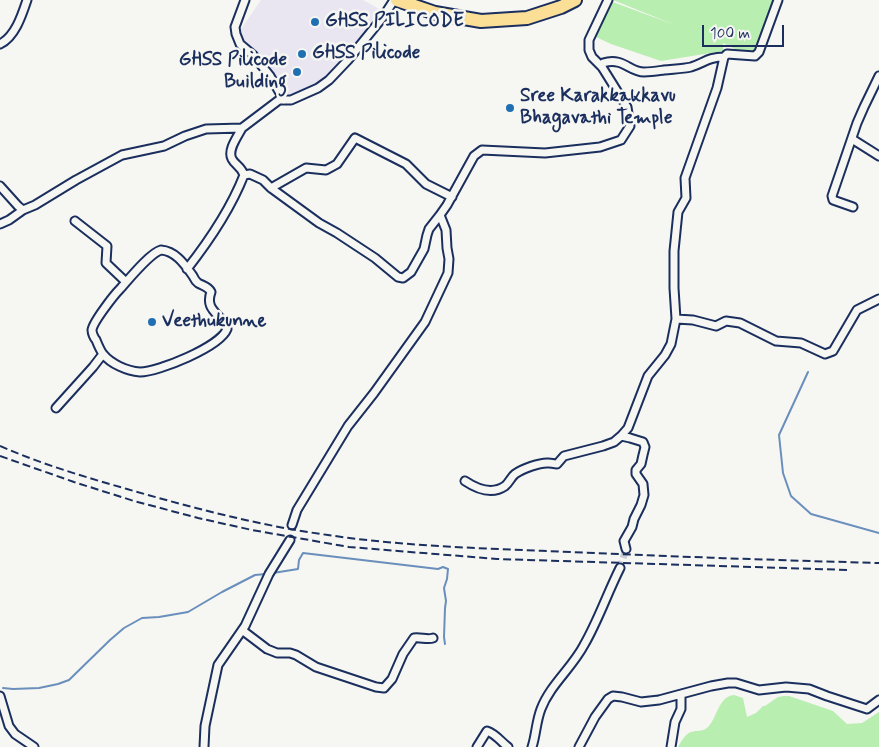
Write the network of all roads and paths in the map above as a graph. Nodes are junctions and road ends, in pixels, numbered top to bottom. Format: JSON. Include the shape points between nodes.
{"nodes":[{"id":1,"x":27,"y":0,"type":"edge"},
{"id":2,"x":244,"y":0,"type":"edge"},
{"id":3,"x":395,"y":0,"type":"edge"},
{"id":4,"x":575,"y":0,"type":"edge"},
{"id":5,"x":608,"y":0,"type":"edge"},
{"id":6,"x":778,"y":0,"type":"edge"},
{"id":7,"x":0,"y":44,"type":"edge"},
{"id":8,"x":724,"y":56,"type":"junction"},
{"id":9,"x":602,"y":67,"type":"junction"},
{"id":10,"x":879,"y":76,"type":"edge"},
{"id":11,"x":284,"y":100,"type":"junction"},
{"id":12,"x":242,"y":128,"type":"junction"},
{"id":13,"x":852,"y":139,"type":"junction"},
{"id":14,"x":879,"y":156,"type":"edge"},
{"id":15,"x":244,"y":175,"type":"junction"},
{"id":16,"x":0,"y":186,"type":"edge"},
{"id":17,"x":271,"y":188,"type":"junction"},
{"id":18,"x":452,"y":197,"type":"junction"},
{"id":19,"x":853,"y":207,"type":"dead end"},
{"id":20,"x":23,"y":210,"type":"junction"},
{"id":21,"x":440,"y":215,"type":"junction"},
{"id":22,"x":76,"y":221,"type":"dead end"},
{"id":23,"x":0,"y":224,"type":"edge"},
{"id":24,"x":187,"y":268,"type":"junction"},
{"id":25,"x":126,"y":282,"type":"junction"},
{"id":26,"x":879,"y":299,"type":"edge"},
{"id":27,"x":676,"y":319,"type":"junction"},
{"id":28,"x":103,"y":354,"type":"junction"},
{"id":29,"x":56,"y":408,"type":"dead end"},
{"id":30,"x":621,"y":436,"type":"junction"},
{"id":31,"x":465,"y":481,"type":"dead end"},
{"id":32,"x":292,"y":525,"type":"dead end"},
{"id":33,"x":290,"y":540,"type":"dead end"},
{"id":34,"x":626,"y":549,"type":"tunnel mouth"},
{"id":35,"x":620,"y":568,"type":"tunnel mouth"},
{"id":36,"x":242,"y":630,"type":"junction"},
{"id":37,"x":433,"y":638,"type":"dead end"},
{"id":38,"x":681,"y":695,"type":"junction"},
{"id":39,"x":0,"y":696,"type":"edge"},
{"id":40,"x":879,"y":700,"type":"edge"},
{"id":41,"x":34,"y":747,"type":"edge"},
{"id":42,"x":204,"y":747,"type":"edge"},
{"id":43,"x":477,"y":747,"type":"edge"},
{"id":44,"x":508,"y":747,"type":"edge"},
{"id":45,"x":532,"y":747,"type":"edge"},
{"id":46,"x":579,"y":747,"type":"edge"},
{"id":47,"x":671,"y":747,"type":"edge"}],
"edges":[{"from":1,"to":7,"type":"street","via":[[14,30]]},
{"from":2,"to":11,"type":"street","via":[[234,28],[238,39],[270,76]]},
{"from":3,"to":4,"type":"highway","via":[[435,13],[481,22],[526,18]]},
{"from":3,"to":11,"type":"street","via":[[329,80],[318,88]]},
{"from":5,"to":9,"type":"street","via":[[589,40],[592,57]]},
{"from":6,"to":8,"type":"street","via":[[759,52],[755,56]]},
{"from":8,"to":9,"type":"street","via":[[690,67],[649,72],[638,72],[618,62],[604,63]]},
{"from":8,"to":27,"type":"street","via":[[717,88],[685,178],[686,198],[678,212],[674,251]]},
{"from":9,"to":18,"type":"street","via":[[627,107],[630,126],[621,140],[600,148],[545,154],[482,150],[474,156]]},
{"from":10,"to":13,"type":"street"},
{"from":11,"to":12,"type":"street","via":[[279,100]]},
{"from":12,"to":15,"type":"street","via":[[230,151],[231,159]]},
{"from":12,"to":20,"type":"street","via":[[206,129],[164,146],[122,155]]},
{"from":13,"to":14,"type":"street"},
{"from":13,"to":19,"type":"street","via":[[832,196],[833,200]]},
{"from":15,"to":17,"type":"street","via":[[256,176]]},
{"from":15,"to":24,"type":"street","via":[[212,234]]},
{"from":16,"to":20,"type":"street"},
{"from":17,"to":18,"type":"street","via":[[306,168],[326,170],[337,164],[355,138],[406,164],[426,184]]},
{"from":17,"to":21,"type":"street","via":[[403,278],[412,272],[427,235]]},
{"from":18,"to":21,"type":"street"},
{"from":20,"to":23,"type":"street"},
{"from":21,"to":32,"type":"street","via":[[446,230],[448,273],[425,322],[348,426],[297,510]]},
{"from":22,"to":25,"type":"street","via":[[107,246],[106,263]]},
{"from":24,"to":25,"type":"street","via":[[172,253],[162,250]]},
{"from":24,"to":28,"type":"street","via":[[196,282],[209,288],[210,305],[225,325],[225,332],[195,354],[150,371],[126,369]]},
{"from":25,"to":28,"type":"street","via":[[92,330]]},
{"from":26,"to":27,"type":"street","via":[[857,310],[833,351],[825,354],[801,343],[776,341],[740,323],[726,321],[716,326]]},
{"from":27,"to":30,"type":"street","via":[[671,344],[648,376],[628,428]]},
{"from":28,"to":29,"type":"street"},
{"from":30,"to":31,"type":"street","via":[[603,446],[564,456],[556,464],[537,464],[514,475],[497,491],[487,491]]},
{"from":30,"to":34,"type":"street","via":[[644,442],[645,447],[636,470],[644,495],[624,541]]},
{"from":33,"to":36,"type":"street","via":[[270,572]]},
{"from":35,"to":45,"type":"street","via":[[583,648],[541,708]]},
{"from":36,"to":37,"type":"street","via":[[267,649],[290,653],[316,667],[384,688],[414,638]]},
{"from":36,"to":42,"type":"street","via":[[218,665],[204,726]]},
{"from":38,"to":40,"type":"street","via":[[736,683],[758,690],[809,689],[867,709]]},
{"from":38,"to":46,"type":"street","via":[[641,702],[613,696],[595,718]]},
{"from":38,"to":47,"type":"street","via":[[681,709],[674,722]]},
{"from":39,"to":41,"type":"street","via":[[9,726]]},
{"from":43,"to":44,"type":"street","via":[[487,731]]}]}
